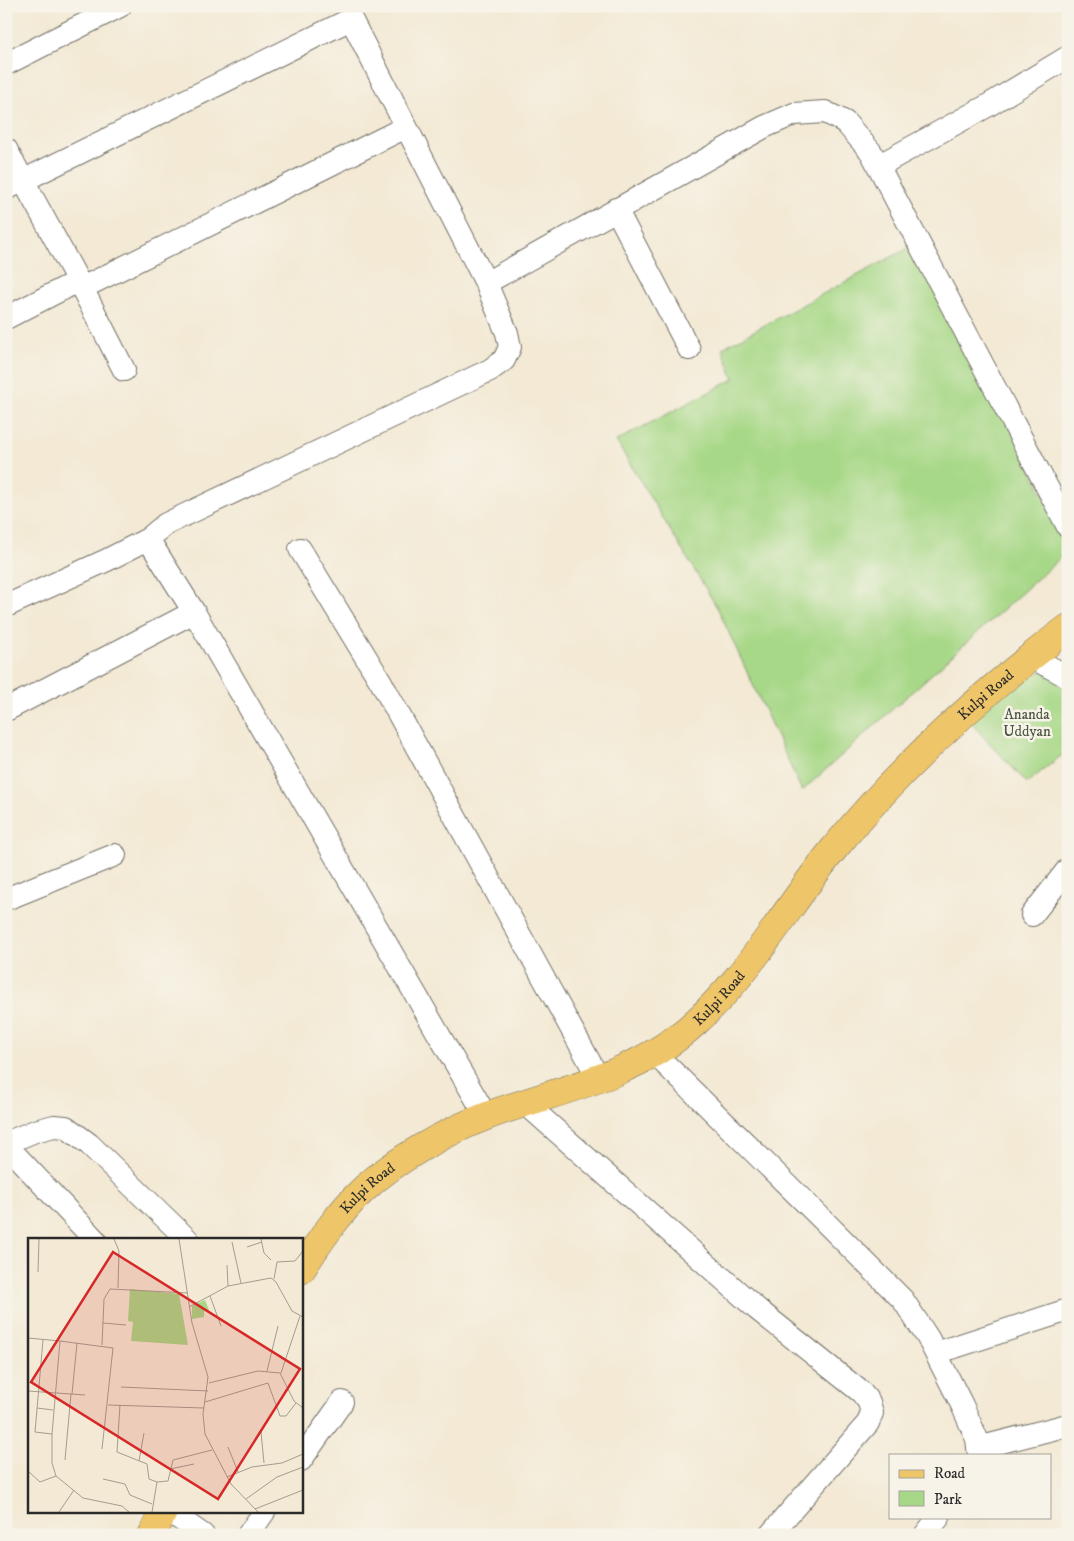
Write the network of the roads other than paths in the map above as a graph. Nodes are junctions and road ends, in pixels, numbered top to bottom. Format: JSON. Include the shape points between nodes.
{"nodes":[{"id":1,"x":120,"y":6,"type":"edge"},
{"id":2,"x":347,"y":12,"type":"edge"},
{"id":3,"x":1068,"y":57,"type":"edge"},
{"id":4,"x":6,"y":64,"type":"edge"},
{"id":5,"x":406,"y":127,"type":"junction"},
{"id":6,"x":6,"y":149,"type":"edge"},
{"id":7,"x":878,"y":166,"type":"junction"},
{"id":8,"x":14,"y":185,"type":"edge"},
{"id":9,"x":616,"y":209,"type":"junction"},
{"id":10,"x":486,"y":283,"type":"junction"},
{"id":11,"x":80,"y":285,"type":"junction"},
{"id":12,"x":6,"y":318,"type":"edge"},
{"id":13,"x":689,"y":349,"type":"dead end"},
{"id":14,"x":124,"y":370,"type":"dead end"},
{"id":15,"x":1068,"y":527,"type":"edge"},
{"id":16,"x":148,"y":539,"type":"junction"},
{"id":17,"x":300,"y":550,"type":"dead end"},
{"id":18,"x":6,"y":606,"type":"edge"},
{"id":19,"x":194,"y":612,"type":"junction"},
{"id":20,"x":1068,"y":628,"type":"edge"},
{"id":21,"x":1030,"y":657,"type":"junction"},
{"id":22,"x":1068,"y":678,"type":"edge"},
{"id":23,"x":6,"y":710,"type":"edge"},
{"id":24,"x":115,"y":855,"type":"dead end"},
{"id":25,"x":1068,"y":869,"type":"edge"},
{"id":26,"x":6,"y":899,"type":"edge"},
{"id":27,"x":1032,"y":915,"type":"dead end"},
{"id":28,"x":654,"y":1053,"type":"junction"},
{"id":29,"x":599,"y":1079,"type":"junction"},
{"id":30,"x":525,"y":1103,"type":"junction"},
{"id":31,"x":486,"y":1116,"type":"junction"},
{"id":32,"x":6,"y":1144,"type":"edge"},
{"id":33,"x":93,"y":1238,"type":"edge"},
{"id":34,"x":186,"y":1238,"type":"edge"},
{"id":35,"x":302,"y":1269,"type":"edge"},
{"id":36,"x":1068,"y":1310,"type":"edge"},
{"id":37,"x":936,"y":1353,"type":"junction"},
{"id":38,"x":342,"y":1402,"type":"dead end"},
{"id":39,"x":1068,"y":1425,"type":"edge"},
{"id":40,"x":979,"y":1451,"type":"edge"},
{"id":41,"x":302,"y":1459,"type":"edge"},
{"id":42,"x":162,"y":1514,"type":"edge"},
{"id":43,"x":173,"y":1514,"type":"edge"},
{"id":44,"x":263,"y":1514,"type":"edge"},
{"id":45,"x":938,"y":1518,"type":"edge"},
{"id":46,"x":152,"y":1535,"type":"edge"},
{"id":47,"x":203,"y":1535,"type":"edge"},
{"id":48,"x":248,"y":1535,"type":"edge"},
{"id":49,"x":770,"y":1535,"type":"edge"},
{"id":50,"x":926,"y":1535,"type":"edge"}],
"edges":[{"from":1,"to":4,"type":"street"},
{"from":2,"to":5,"type":"street"},
{"from":2,"to":8,"type":"street"},
{"from":3,"to":7,"type":"street"},
{"from":5,"to":10,"type":"street"},
{"from":5,"to":11,"type":"street"},
{"from":6,"to":8,"type":"street"},
{"from":7,"to":9,"type":"street","via":[[871,152],[845,122],[825,112],[794,114],[764,127]]},
{"from":7,"to":15,"type":"street"},
{"from":8,"to":11,"type":"street"},
{"from":9,"to":10,"type":"street"},
{"from":9,"to":13,"type":"street"},
{"from":10,"to":16,"type":"street","via":[[508,333],[510,347],[504,360],[490,370],[166,524]]},
{"from":11,"to":12,"type":"street"},
{"from":11,"to":14,"type":"street"},
{"from":16,"to":18,"type":"street"},
{"from":16,"to":19,"type":"street"},
{"from":17,"to":29,"type":"street","via":[[381,682]]},
{"from":19,"to":23,"type":"street"},
{"from":19,"to":31,"type":"street"},
{"from":20,"to":21,"type":"main road","name":"Kulpi Road"},
{"from":21,"to":22,"type":"street"},
{"from":21,"to":28,"type":"main road","name":"Kulpi Road","via":[[942,734],[868,808],[718,1000],[688,1030]]},
{"from":24,"to":26,"type":"street"},
{"from":25,"to":27,"type":"street"},
{"from":28,"to":29,"type":"main road","name":"Kulpi Road"},
{"from":28,"to":37,"type":"street","via":[[903,1300]]},
{"from":29,"to":30,"type":"main road","name":"Kulpi Road"},
{"from":30,"to":31,"type":"main road","name":"Kulpi Road"},
{"from":30,"to":49,"type":"street","via":[[750,1303],[861,1392],[869,1402],[872,1413],[868,1423]]},
{"from":31,"to":35,"type":"main road","name":"Kulpi Road","via":[[446,1133],[399,1161],[364,1189],[337,1218]]},
{"from":32,"to":33,"type":"street"},
{"from":32,"to":34,"type":"street","via":[[35,1131],[54,1126],[66,1127],[90,1144]]},
{"from":36,"to":37,"type":"street"},
{"from":37,"to":40,"type":"street","via":[[977,1439]]},
{"from":38,"to":41,"type":"street"},
{"from":39,"to":40,"type":"street"},
{"from":42,"to":46,"type":"main road"},
{"from":43,"to":47,"type":"street"},
{"from":44,"to":48,"type":"street"},
{"from":45,"to":50,"type":"street"}]}
